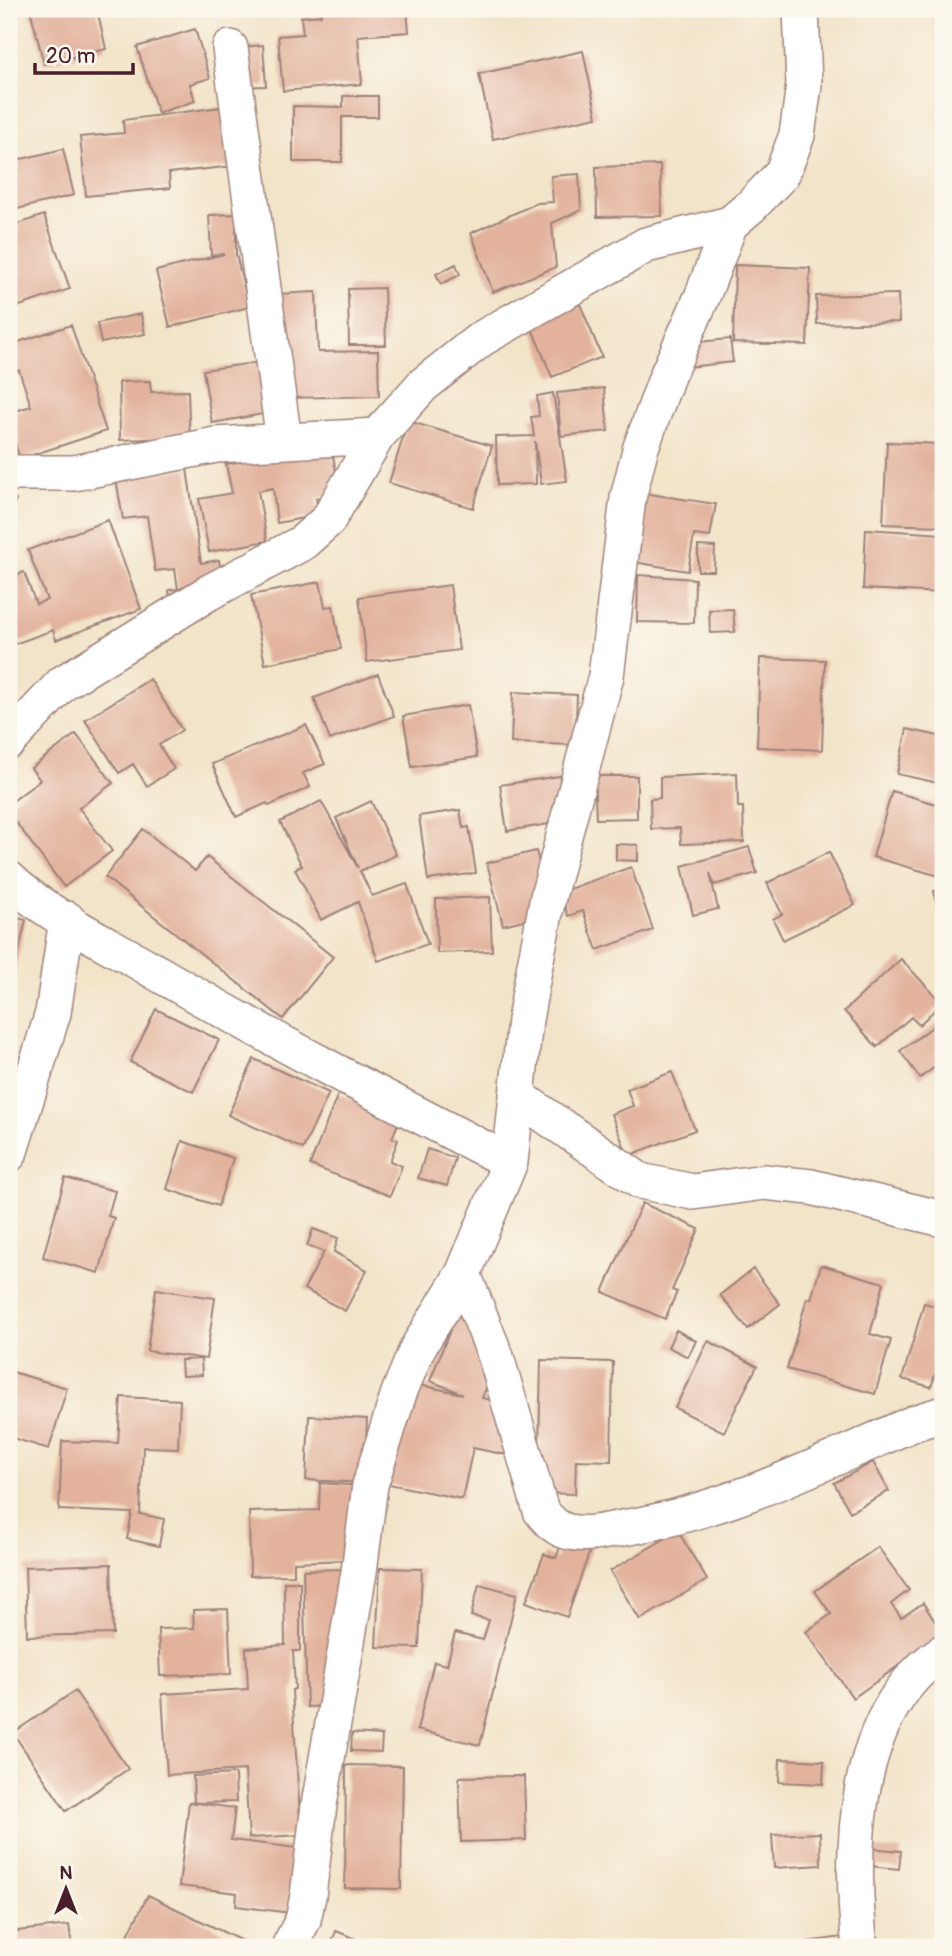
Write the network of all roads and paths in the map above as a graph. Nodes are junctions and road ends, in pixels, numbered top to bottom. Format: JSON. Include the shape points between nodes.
{"nodes":[{"id":1,"x":801,"y":9,"type":"edge"},
{"id":2,"x":230,"y":48,"type":"dead end"},
{"id":3,"x":730,"y":224,"type":"junction"},
{"id":4,"x":377,"y":436,"type":"junction"},
{"id":5,"x":284,"y":441,"type":"junction"},
{"id":6,"x":9,"y":473,"type":"edge"},
{"id":7,"x":9,"y":741,"type":"edge"},
{"id":8,"x":12,"y":886,"type":"edge"},
{"id":9,"x":67,"y":919,"type":"junction"},
{"id":10,"x":520,"y":1098,"type":"junction"},
{"id":11,"x":9,"y":1154,"type":"edge"},
{"id":12,"x":510,"y":1162,"type":"junction"},
{"id":13,"x":943,"y":1219,"type":"edge"},
{"id":14,"x":463,"y":1274,"type":"junction"},
{"id":15,"x":943,"y":1413,"type":"edge"},
{"id":16,"x":943,"y":1652,"type":"edge"},
{"id":17,"x":289,"y":1947,"type":"edge"},
{"id":18,"x":860,"y":1947,"type":"edge"}],
"edges":[{"from":1,"to":3,"type":"street","via":[[804,85],[797,135],[782,174]]},
{"from":2,"to":5,"type":"street"},
{"from":3,"to":4,"type":"street","via":[[646,245],[481,339],[423,385]]},
{"from":3,"to":10,"type":"street","via":[[667,376],[628,498],[606,676],[548,897],[525,1020]]},
{"from":4,"to":5,"type":"street"},
{"from":4,"to":7,"type":"street","via":[[328,520],[302,543],[208,593],[63,683]]},
{"from":5,"to":6,"type":"street","via":[[216,445],[74,473]]},
{"from":8,"to":9,"type":"street"},
{"from":9,"to":11,"type":"street","via":[[53,1013]]},
{"from":9,"to":12,"type":"street","via":[[228,1014]]},
{"from":10,"to":12,"type":"street"},
{"from":10,"to":13,"type":"street","via":[[640,1181],[693,1192],[764,1182],[811,1187]]},
{"from":12,"to":14,"type":"street"},
{"from":14,"to":15,"type":"street","via":[[496,1357],[541,1511],[567,1532],[624,1528],[707,1509]]},
{"from":14,"to":17,"type":"street","via":[[417,1349],[370,1485],[308,1896],[303,1920]]},
{"from":16,"to":18,"type":"street","via":[[892,1703],[868,1756],[853,1891]]}]}
